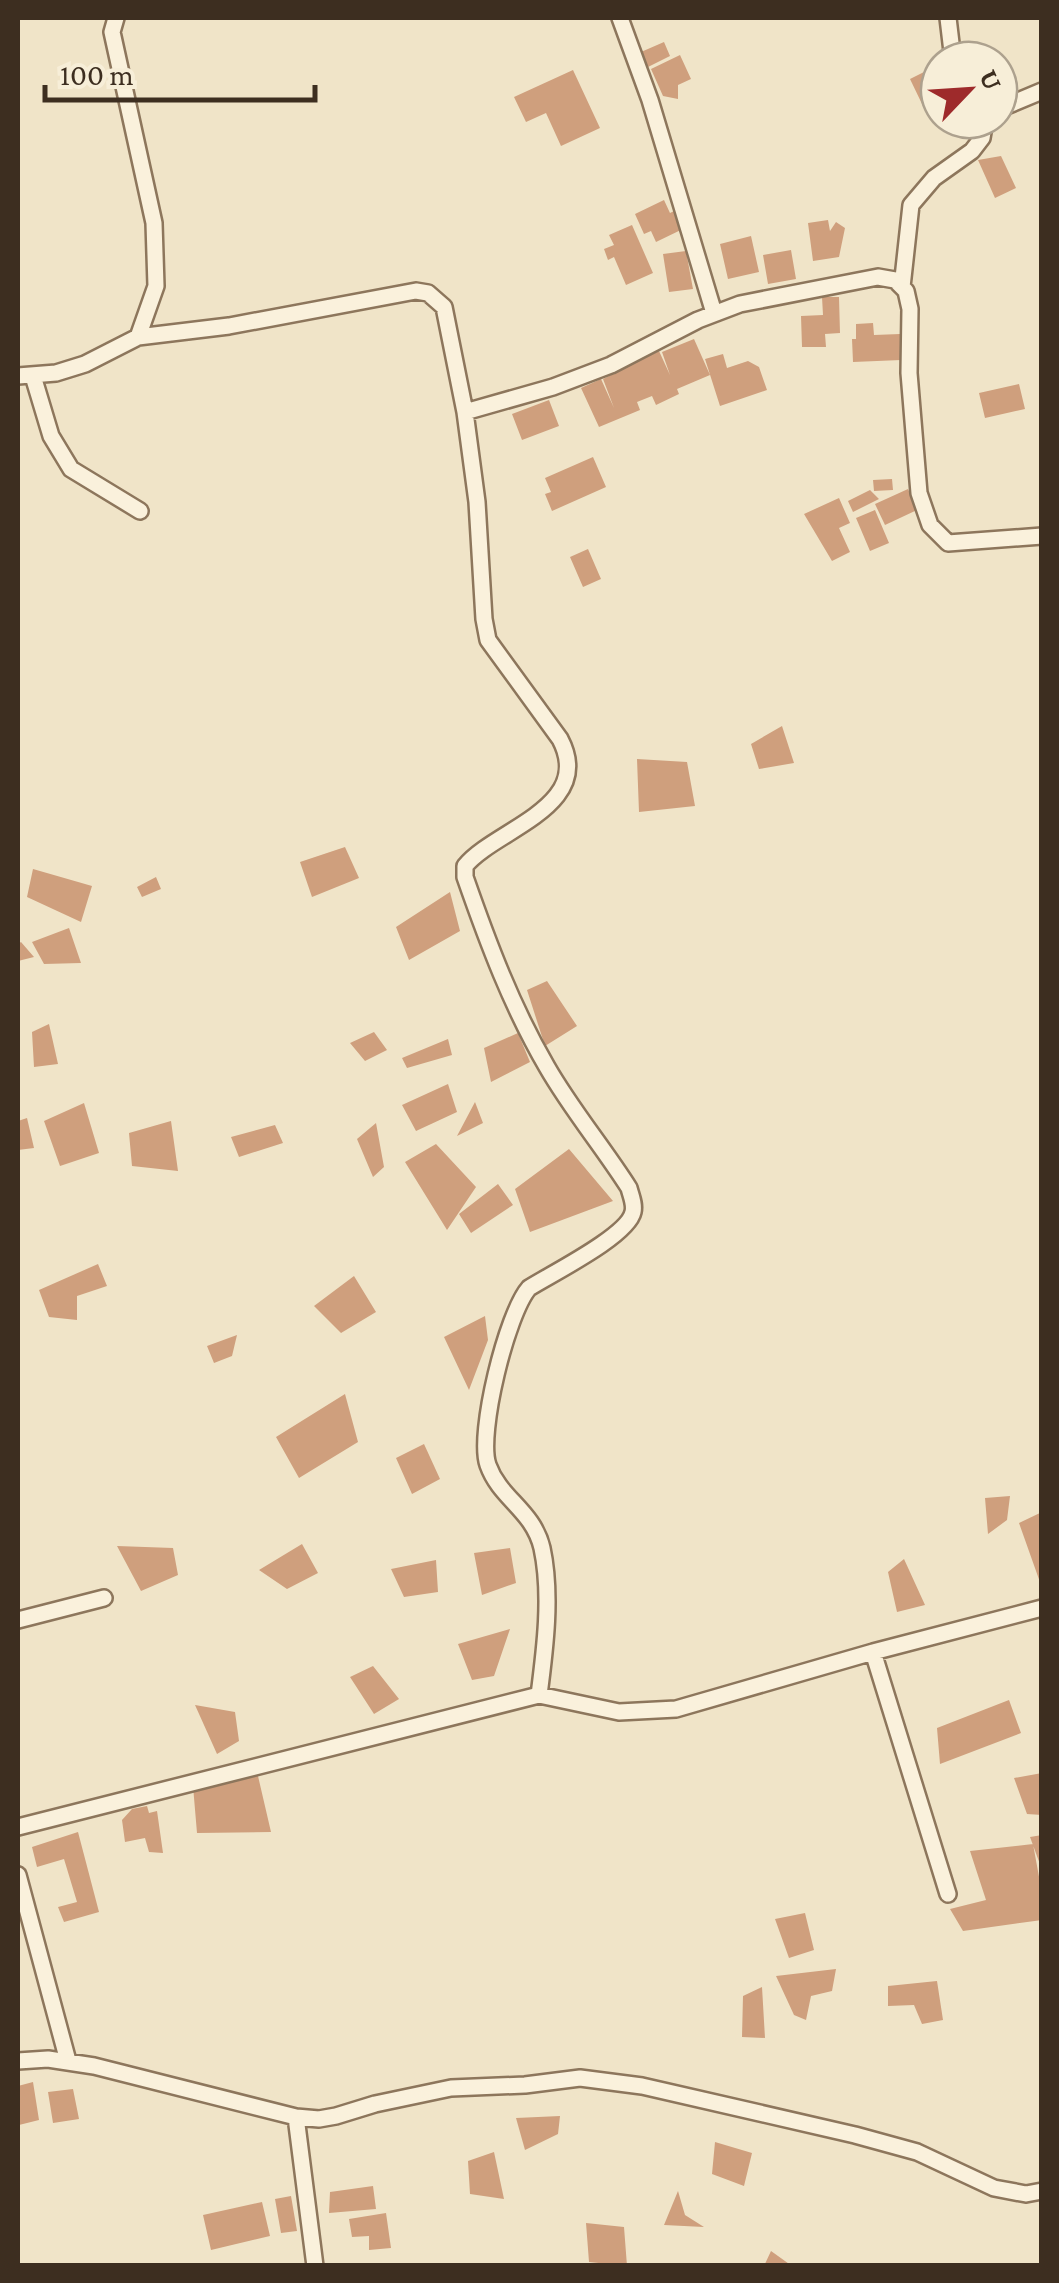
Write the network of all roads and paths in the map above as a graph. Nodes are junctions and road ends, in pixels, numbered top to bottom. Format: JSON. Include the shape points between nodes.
{"nodes":[{"id":1,"x":116,"y":18,"type":"edge"},
{"id":2,"x":620,"y":18,"type":"edge"},
{"id":3,"x":980,"y":140,"type":"edge"},
{"id":4,"x":902,"y":287,"type":"junction"},
{"id":5,"x":714,"y":313,"type":"junction"},
{"id":6,"x":138,"y":338,"type":"junction"},
{"id":7,"x":25,"y":376,"type":"edge"},
{"id":8,"x":465,"y":412,"type":"junction"},
{"id":9,"x":140,"y":511,"type":"dead end"},
{"id":10,"x":1042,"y":536,"type":"edge"},
{"id":11,"x":104,"y":1598,"type":"dead end"},
{"id":12,"x":1042,"y":1608,"type":"edge"},
{"id":13,"x":18,"y":1620,"type":"edge"},
{"id":14,"x":874,"y":1652,"type":"junction"},
{"id":15,"x":539,"y":1695,"type":"junction"},
{"id":16,"x":18,"y":1828,"type":"edge"},
{"id":17,"x":18,"y":1875,"type":"edge"},
{"id":18,"x":948,"y":1894,"type":"dead end"},
{"id":19,"x":18,"y":2061,"type":"edge"},
{"id":20,"x":68,"y":2061,"type":"junction"},
{"id":21,"x":296,"y":2117,"type":"junction"},
{"id":22,"x":1042,"y":2191,"type":"edge"},
{"id":23,"x":315,"y":2266,"type":"edge"}],
"edges":[{"from":1,"to":6,"type":"street","via":[[112,32],[154,224],[156,286]]},
{"from":2,"to":5,"type":"street"},
{"from":3,"to":4,"type":"street","via":[[911,205]]},
{"from":4,"to":5,"type":"street","via":[[878,277]]},
{"from":4,"to":10,"type":"street","via":[[910,308],[919,493],[930,525],[948,543]]},
{"from":5,"to":8,"type":"street","via":[[582,376]]},
{"from":6,"to":7,"type":"street","via":[[85,364]]},
{"from":6,"to":8,"type":"street","via":[[428,292],[444,307]]},
{"from":7,"to":9,"type":"street","via":[[71,469]]},
{"from":8,"to":15,"type":"street","via":[[488,640],[567,753],[561,788],[534,819],[474,856],[466,877],[528,1034],[628,1188],[634,1210],[613,1236],[520,1298],[504,1340],[485,1435],[493,1476],[532,1522],[541,1544]]},
{"from":11,"to":13,"type":"street"},
{"from":12,"to":14,"type":"street"},
{"from":14,"to":15,"type":"street","via":[[644,1713]]},
{"from":14,"to":18,"type":"street"},
{"from":15,"to":16,"type":"street"},
{"from":17,"to":20,"type":"street"},
{"from":19,"to":20,"type":"street"},
{"from":20,"to":21,"type":"street"},
{"from":21,"to":22,"type":"street","via":[[336,2116],[452,2088],[580,2078],[855,2135],[917,2152],[994,2188]]},
{"from":21,"to":23,"type":"street"}]}
